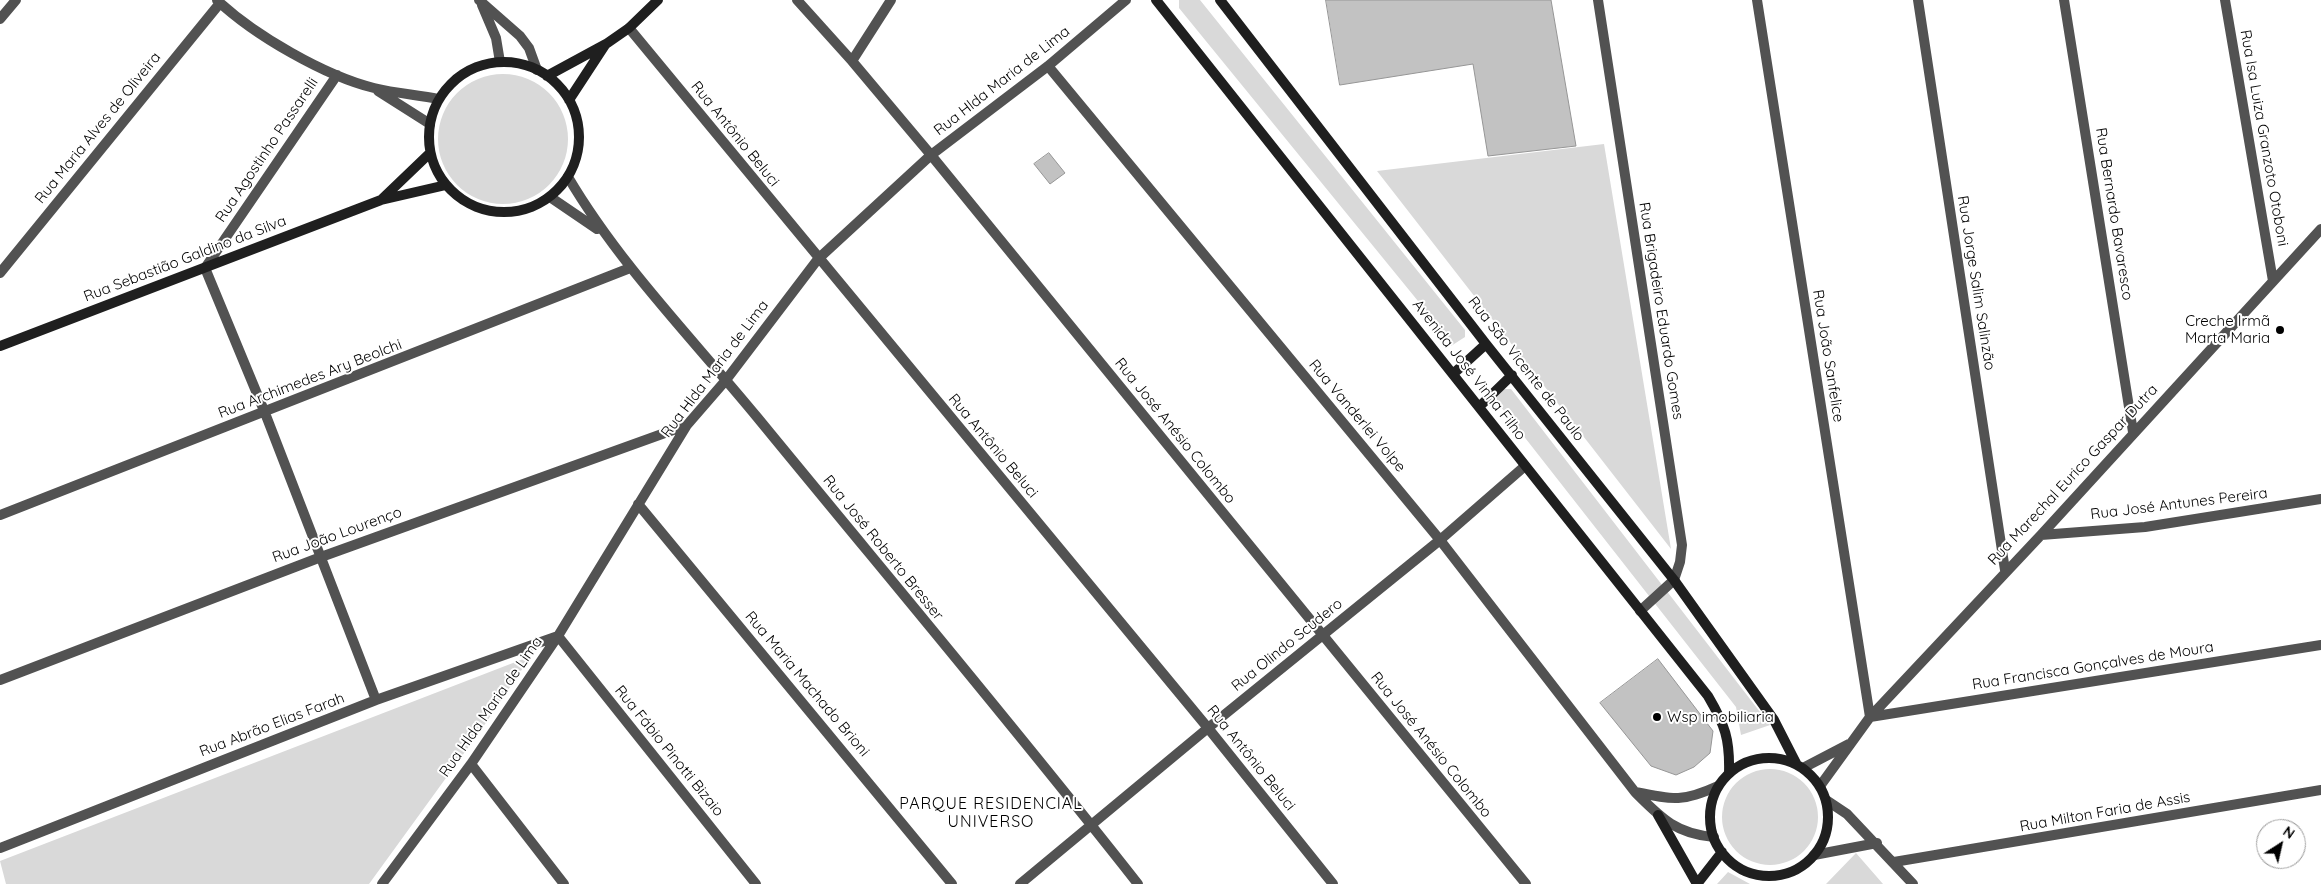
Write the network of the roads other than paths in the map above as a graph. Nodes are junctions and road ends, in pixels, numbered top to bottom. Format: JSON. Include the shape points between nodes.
{"nodes":[{"id":1,"x":16,"y":0,"type":"edge"},
{"id":2,"x":658,"y":0,"type":"edge"},
{"id":3,"x":797,"y":0,"type":"edge"},
{"id":4,"x":891,"y":0,"type":"edge"},
{"id":5,"x":1126,"y":0,"type":"edge"},
{"id":6,"x":1156,"y":0,"type":"edge"},
{"id":7,"x":1220,"y":0,"type":"edge"},
{"id":8,"x":1598,"y":0,"type":"edge"},
{"id":9,"x":1758,"y":0,"type":"edge"},
{"id":10,"x":1918,"y":0,"type":"edge"},
{"id":11,"x":2064,"y":0,"type":"edge"},
{"id":12,"x":2225,"y":0,"type":"edge"},
{"id":13,"x":480,"y":1,"type":"edge"},
{"id":14,"x":218,"y":2,"type":"edge"},
{"id":15,"x":0,"y":19,"type":"edge"},
{"id":16,"x":629,"y":28,"type":"junction"},
{"id":17,"x":606,"y":44,"type":"junction"},
{"id":18,"x":852,"y":61,"type":"junction"},
{"id":19,"x":500,"y":62,"type":"junction"},
{"id":20,"x":1048,"y":66,"type":"junction"},
{"id":21,"x":537,"y":70,"type":"junction"},
{"id":22,"x":338,"y":75,"type":"junction"},
{"id":23,"x":547,"y":76,"type":"junction"},
{"id":24,"x":373,"y":88,"type":"junction"},
{"id":25,"x":438,"y":99,"type":"junction"},
{"id":26,"x":569,"y":100,"type":"junction"},
{"id":27,"x":430,"y":124,"type":"junction"},
{"id":28,"x":430,"y":153,"type":"junction"},
{"id":29,"x":931,"y":155,"type":"junction"},
{"id":30,"x":568,"y":177,"type":"junction"},
{"id":31,"x":446,"y":185,"type":"junction"},
{"id":32,"x":550,"y":197,"type":"junction"},
{"id":33,"x":381,"y":200,"type":"junction"},
{"id":34,"x":2321,"y":229,"type":"edge"},
{"id":35,"x":602,"y":233,"type":"junction"},
{"id":36,"x":818,"y":259,"type":"junction"},
{"id":37,"x":205,"y":268,"type":"junction"},
{"id":38,"x":630,"y":268,"type":"junction"},
{"id":39,"x":0,"y":273,"type":"edge"},
{"id":40,"x":2273,"y":281,"type":"junction"},
{"id":41,"x":1486,"y":344,"type":"junction"},
{"id":42,"x":0,"y":346,"type":"edge"},
{"id":43,"x":1453,"y":374,"type":"junction"},
{"id":44,"x":1512,"y":375,"type":"junction"},
{"id":45,"x":726,"y":380,"type":"junction"},
{"id":46,"x":1480,"y":406,"type":"junction"},
{"id":47,"x":265,"y":413,"type":"junction"},
{"id":48,"x":687,"y":425,"type":"junction"},
{"id":49,"x":2133,"y":432,"type":"junction"},
{"id":50,"x":1525,"y":466,"type":"junction"},
{"id":51,"x":2321,"y":499,"type":"edge"},
{"id":52,"x":638,"y":504,"type":"junction"},
{"id":53,"x":0,"y":516,"type":"edge"},
{"id":54,"x":2040,"y":535,"type":"junction"},
{"id":55,"x":1440,"y":540,"type":"junction"},
{"id":56,"x":320,"y":557,"type":"junction"},
{"id":57,"x":2005,"y":570,"type":"junction"},
{"id":58,"x":1674,"y":580,"type":"junction"},
{"id":59,"x":1640,"y":611,"type":"junction"},
{"id":60,"x":558,"y":636,"type":"junction"},
{"id":61,"x":1322,"y":636,"type":"junction"},
{"id":62,"x":2321,"y":645,"type":"edge"},
{"id":63,"x":0,"y":680,"type":"edge"},
{"id":64,"x":376,"y":700,"type":"junction"},
{"id":65,"x":1870,"y":716,"type":"junction"},
{"id":66,"x":1208,"y":728,"type":"junction"},
{"id":67,"x":1849,"y":744,"type":"junction"},
{"id":68,"x":471,"y":764,"type":"junction"},
{"id":69,"x":1800,"y":766,"type":"junction"},
{"id":70,"x":1730,"y":772,"type":"junction"},
{"id":71,"x":1718,"y":786,"type":"junction"},
{"id":72,"x":1820,"y":786,"type":"junction"},
{"id":73,"x":2321,"y":790,"type":"edge"},
{"id":74,"x":1635,"y":792,"type":"junction"},
{"id":75,"x":1826,"y":800,"type":"junction"},
{"id":76,"x":1658,"y":815,"type":"junction"},
{"id":77,"x":1092,"y":825,"type":"junction"},
{"id":78,"x":1714,"y":837,"type":"junction"},
{"id":79,"x":1877,"y":843,"type":"junction"},
{"id":80,"x":0,"y":848,"type":"edge"},
{"id":81,"x":1722,"y":852,"type":"junction"},
{"id":82,"x":1814,"y":856,"type":"junction"},
{"id":83,"x":1894,"y":862,"type":"junction"},
{"id":84,"x":1782,"y":879,"type":"edge"},
{"id":85,"x":382,"y":884,"type":"edge"},
{"id":86,"x":564,"y":884,"type":"edge"},
{"id":87,"x":756,"y":884,"type":"edge"},
{"id":88,"x":952,"y":884,"type":"edge"},
{"id":89,"x":1020,"y":884,"type":"edge"},
{"id":90,"x":1138,"y":884,"type":"edge"},
{"id":91,"x":1333,"y":884,"type":"edge"},
{"id":92,"x":1526,"y":884,"type":"edge"},
{"id":93,"x":1697,"y":884,"type":"edge"},
{"id":94,"x":1913,"y":884,"type":"edge"}],
"edges":[{"from":1,"to":15,"type":"street"},
{"from":2,"to":16,"type":"street"},
{"from":3,"to":18,"type":"street","name":"Rua José Anésio Colombo"},
{"from":4,"to":18,"type":"street"},
{"from":5,"to":20,"type":"street","name":"Rua Hlda Maria de Lima"},
{"from":6,"to":43,"type":"street","name":"Avenida José Vinha Filho"},
{"from":7,"to":41,"type":"street","name":"Rua São Vicente de Paulo"},
{"from":8,"to":58,"type":"street","name":"Rua Brigadeiro Eduardo Gomes","via":[[1682,545]]},
{"from":9,"to":65,"type":"street","name":"Rua João Sanfelice"},
{"from":10,"to":57,"type":"street","name":"Rua Jorge Salim Salinzão"},
{"from":11,"to":49,"type":"street","name":"Rua Bernardo Bavaresco"},
{"from":12,"to":40,"type":"street","name":"Rua Isa Luiza Granzoto Otoboni"},
{"from":13,"to":19,"type":"street","via":[[496,38]]},
{"from":13,"to":21,"type":"street","via":[[520,36],[529,48]]},
{"from":14,"to":22,"type":"street","via":[[265,36]]},
{"from":14,"to":39,"type":"street","name":"Rua Maria Alves de Oliveira"},
{"from":16,"to":17,"type":"street"},
{"from":16,"to":36,"type":"street","name":"Rua Antônio Beluci"},
{"from":17,"to":23,"type":"street"},
{"from":17,"to":26,"type":"street"},
{"from":18,"to":29,"type":"street","name":"Rua José Anésio Colombo"},
{"from":19,"to":21,"type":"street"},
{"from":19,"to":25,"type":"street","via":[[464,73]]},
{"from":20,"to":29,"type":"street","name":"Rua Hlda Maria de Lima"},
{"from":20,"to":55,"type":"street","name":"Rua Vanderlei Volpe"},
{"from":21,"to":23,"type":"street"},
{"from":22,"to":24,"type":"street"},
{"from":22,"to":37,"type":"street","name":"Rua Agostinho Passarelli"},
{"from":23,"to":26,"type":"street"},
{"from":24,"to":25,"type":"street"},
{"from":24,"to":27,"type":"street"},
{"from":25,"to":27,"type":"street"},
{"from":26,"to":30,"type":"street","via":[[575,112],[579,139],[578,152]]},
{"from":27,"to":28,"type":"street"},
{"from":28,"to":31,"type":"street"},
{"from":28,"to":33,"type":"street","name":"Rua Sebastião Galdino da Silva"},
{"from":29,"to":36,"type":"street","name":"Rua Hlda Maria de Lima"},
{"from":29,"to":61,"type":"street","name":"Rua José Anésio Colombo"},
{"from":30,"to":32,"type":"street"},
{"from":30,"to":35,"type":"street","name":"Rua José Roberto Bresser"},
{"from":31,"to":32,"type":"street","via":[[470,203],[484,209],[507,212],[530,208]]},
{"from":31,"to":33,"type":"street","name":"Rua Sebastião Galdino da Silva"},
{"from":32,"to":35,"type":"street","name":"Rua José Roberto Bresser"},
{"from":33,"to":37,"type":"street","name":"Rua Sebastião Galdino da Silva"},
{"from":34,"to":40,"type":"street","name":"Rua Marechal Eurico Gaspar Dutra"},
{"from":35,"to":38,"type":"street","name":"Rua José Roberto Bresser"},
{"from":36,"to":45,"type":"street","name":"Rua Hlda Maria de Lima"},
{"from":36,"to":66,"type":"street","name":"Rua Antônio Beluci"},
{"from":37,"to":42,"type":"street","name":"Rua Sebastião Galdino da Silva"},
{"from":37,"to":47,"type":"street"},
{"from":38,"to":45,"type":"street","name":"Rua José Roberto Bresser"},
{"from":38,"to":47,"type":"street","name":"Rua Archimedes Ary Beolchi"},
{"from":40,"to":49,"type":"street","name":"Rua Marechal Eurico Gaspar Dutra"},
{"from":41,"to":43,"type":"street"},
{"from":41,"to":44,"type":"street","name":"Rua São Vicente de Paulo"},
{"from":43,"to":46,"type":"street","name":"Avenida José Vinha Filho"},
{"from":44,"to":46,"type":"street"},
{"from":44,"to":58,"type":"street","name":"Rua São Vicente de Paulo"},
{"from":45,"to":48,"type":"street","name":"Rua Hlda Maria de Lima"},
{"from":45,"to":77,"type":"street","name":"Rua José Roberto Bresser"},
{"from":46,"to":50,"type":"street","name":"Avenida José Vinha Filho"},
{"from":47,"to":53,"type":"street","name":"Rua Archimedes Ary Beolchi"},
{"from":47,"to":56,"type":"street"},
{"from":48,"to":52,"type":"street","name":"Rua Hlda Maria de Lima"},
{"from":48,"to":56,"type":"street","name":"Rua João Lourenço"},
{"from":49,"to":54,"type":"street","name":"Rua Marechal Eurico Gaspar Dutra"},
{"from":50,"to":55,"type":"street","name":"Rua Olindo Scudero"},
{"from":50,"to":59,"type":"street","name":"Avenida José Vinha Filho"},
{"from":51,"to":54,"type":"street","name":"Rua José Antunes Pereira","via":[[2144,527]]},
{"from":52,"to":60,"type":"street","name":"Rua Hlda Maria de Lima"},
{"from":52,"to":88,"type":"street","name":"Rua Maria Machado Brioni"},
{"from":54,"to":57,"type":"street","name":"Rua Marechal Eurico Gaspar Dutra"},
{"from":55,"to":61,"type":"street","name":"Rua Olindo Scudero"},
{"from":55,"to":74,"type":"street","name":"Rua Vanderlei Volpe"},
{"from":56,"to":63,"type":"street","name":"Rua João Lourenço"},
{"from":56,"to":64,"type":"street"},
{"from":57,"to":65,"type":"street","name":"Rua Marechal Eurico Gaspar Dutra"},
{"from":58,"to":59,"type":"street"},
{"from":58,"to":69,"type":"street","name":"Rua São Vicente de Paulo","via":[[1774,720]]},
{"from":59,"to":70,"type":"street","name":"Avenida José Vinha Filho","via":[[1708,696],[1723,722],[1730,749]]},
{"from":60,"to":64,"type":"street","name":"Rua Abrão Elias Farah"},
{"from":60,"to":68,"type":"street","name":"Rua Hlda Maria de Lima"},
{"from":60,"to":87,"type":"street","name":"Rua Fábio Pinotti Bizaio"},
{"from":61,"to":66,"type":"street","name":"Rua Olindo Scudero"},
{"from":61,"to":92,"type":"street","name":"Rua José Anésio Colombo"},
{"from":62,"to":65,"type":"street","name":"Rua Francisca Gonçalves de Moura"},
{"from":64,"to":80,"type":"street","name":"Rua Abrão Elias Farah"},
{"from":65,"to":67,"type":"street","name":"Rua Marechal Eurico Gaspar Dutra"},
{"from":66,"to":77,"type":"street","name":"Rua Olindo Scudero"},
{"from":66,"to":91,"type":"street","name":"Rua Antônio Beluci"},
{"from":67,"to":69,"type":"street","name":"Rua Marechal Eurico Gaspar Dutra"},
{"from":67,"to":72,"type":"street","name":"Rua Marechal Eurico Gaspar Dutra"},
{"from":68,"to":85,"type":"street","name":"Rua Hlda Maria de Lima"},
{"from":68,"to":86,"type":"street"},
{"from":69,"to":70,"type":"street","via":[[1774,758],[1750,761]]},
{"from":69,"to":72,"type":"street"},
{"from":70,"to":71,"type":"street"},
{"from":71,"to":74,"type":"street","via":[[1693,797],[1671,800]]},
{"from":71,"to":78,"type":"street","via":[[1710,820]]},
{"from":72,"to":75,"type":"street"},
{"from":73,"to":83,"type":"street","name":"Rua Milton Faria de Assis"},
{"from":74,"to":76,"type":"street","name":"Rua Vanderlei Volpe"},
{"from":75,"to":79,"type":"street","via":[[1847,814]]},
{"from":75,"to":82,"type":"street","via":[[1827,829]]},
{"from":76,"to":78,"type":"street","name":"Rua Vanderlei Volpe","via":[[1675,828],[1694,835]]},
{"from":76,"to":93,"type":"street"},
{"from":77,"to":89,"type":"street","name":"Rua Olindo Scudero"},
{"from":77,"to":90,"type":"street","name":"Rua José Roberto Bresser"},
{"from":78,"to":81,"type":"street"},
{"from":79,"to":82,"type":"street"},
{"from":79,"to":83,"type":"street"},
{"from":81,"to":84,"type":"street","via":[[1749,873]]},
{"from":81,"to":93,"type":"street"},
{"from":82,"to":84,"type":"street"},
{"from":83,"to":94,"type":"street"}]}
